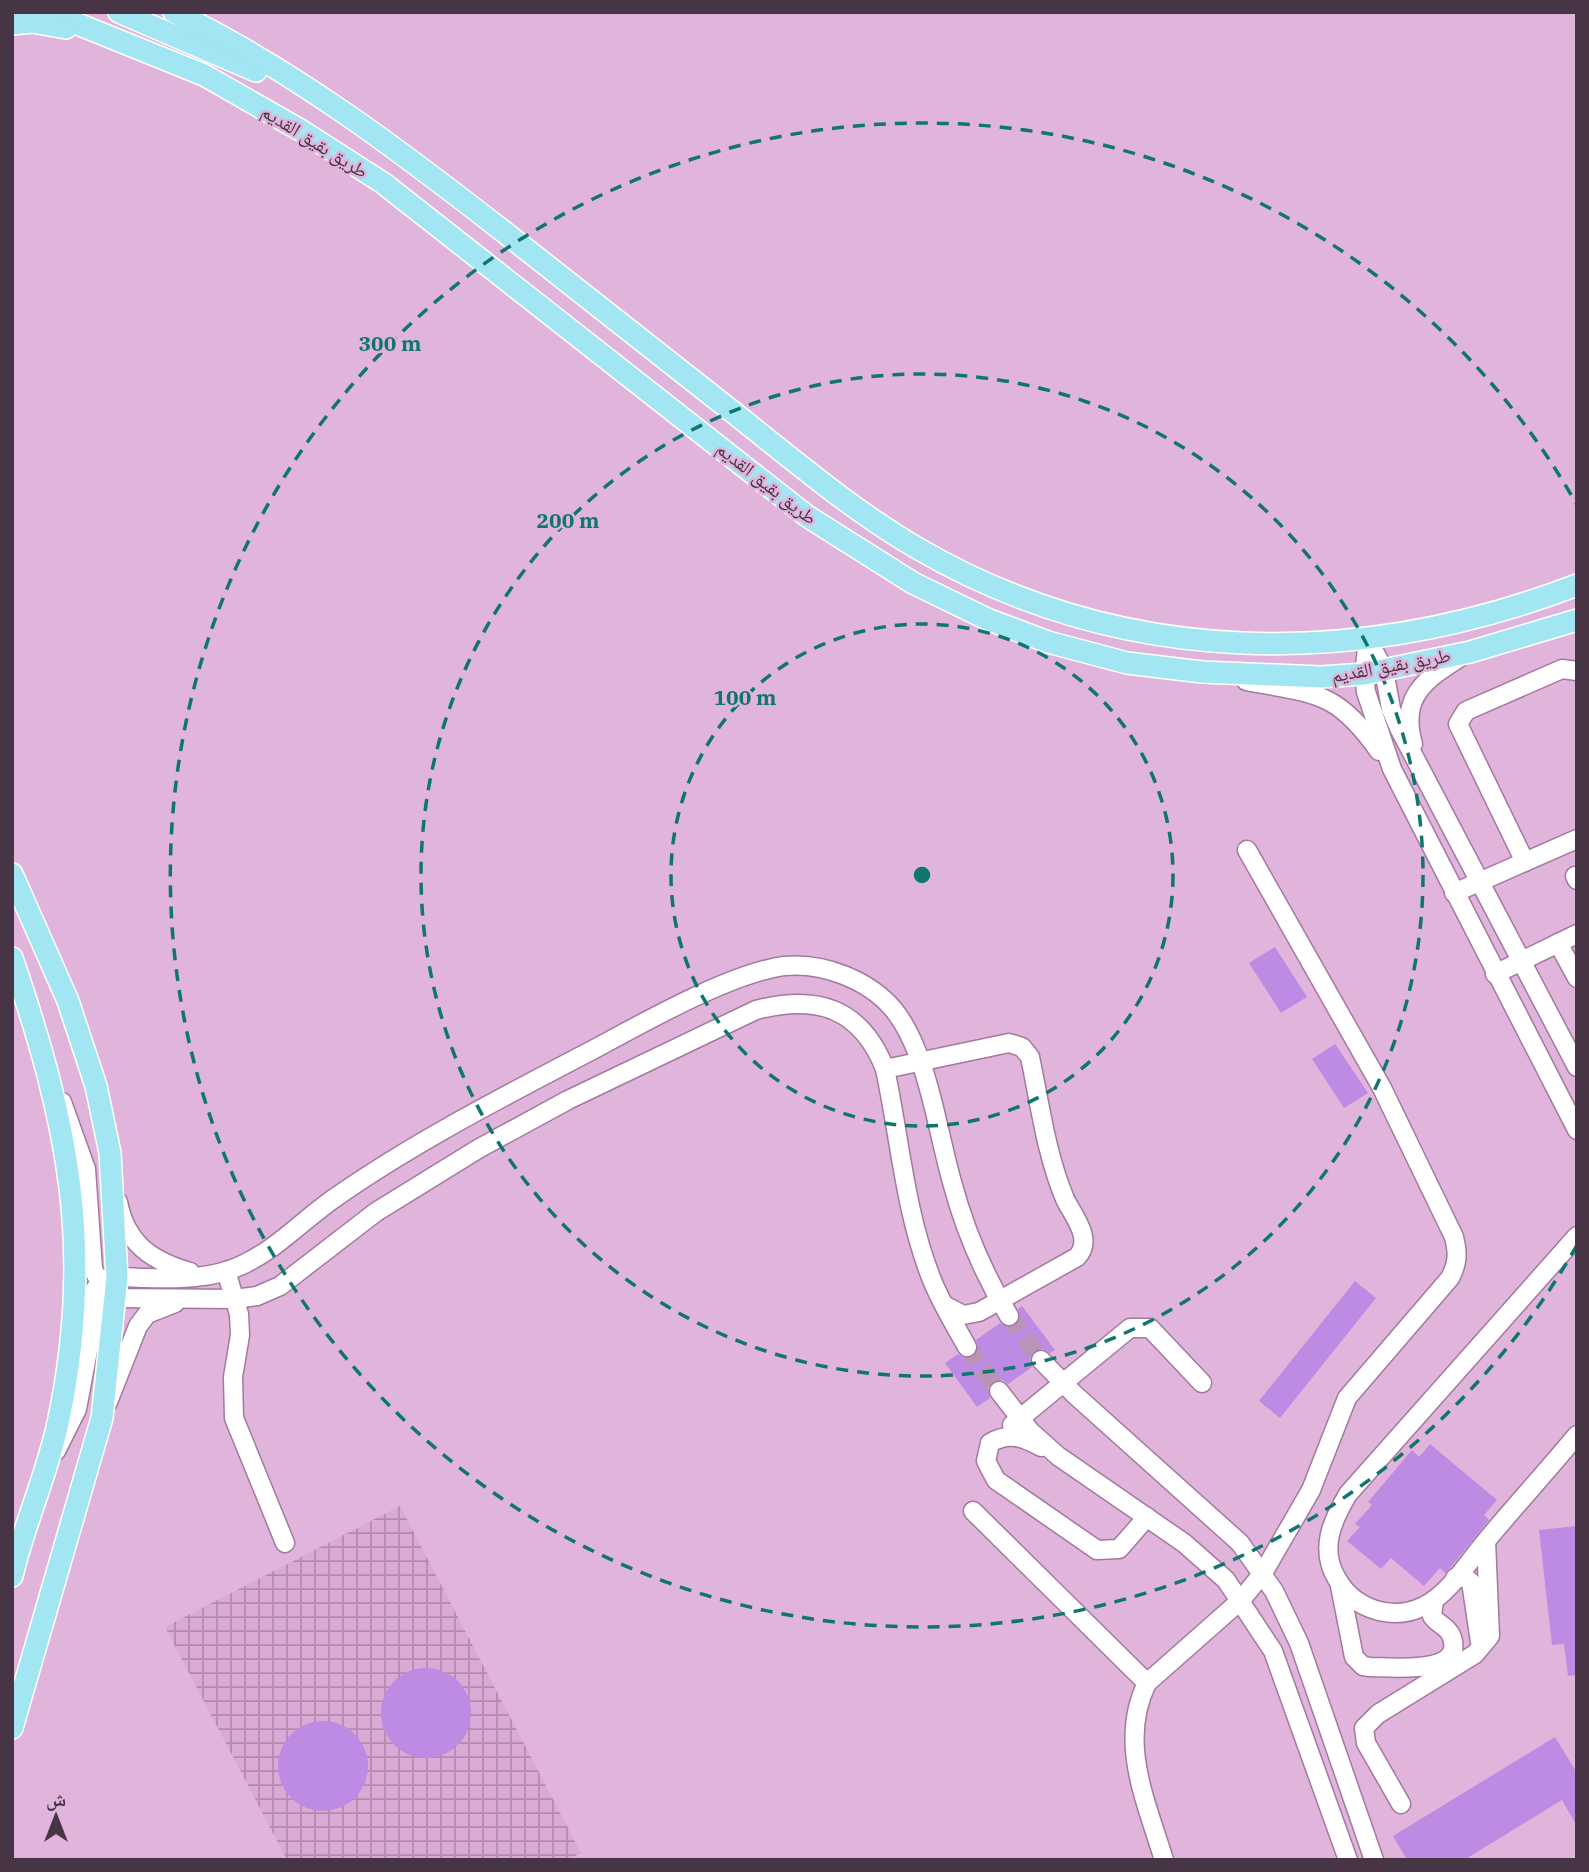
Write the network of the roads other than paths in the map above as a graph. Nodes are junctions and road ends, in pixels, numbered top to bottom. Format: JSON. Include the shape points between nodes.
{"nodes":[{"id":1,"x":48,"y":12,"type":"edge"},
{"id":2,"x":119,"y":12,"type":"edge"},
{"id":3,"x":174,"y":12,"type":"edge"},
{"id":4,"x":12,"y":24,"type":"edge"},
{"id":5,"x":112,"y":37,"type":"junction"},
{"id":6,"x":325,"y":100,"type":"junction"},
{"id":7,"x":1577,"y":585,"type":"edge"},
{"id":8,"x":1577,"y":620,"type":"edge"},
{"id":9,"x":1368,"y":640,"type":"junction"},
{"id":10,"x":1469,"y":652,"type":"junction"},
{"id":11,"x":1577,"y":671,"type":"edge"},
{"id":12,"x":1202,"y":672,"type":"junction"},
{"id":13,"x":1374,"y":672,"type":"junction"},
{"id":14,"x":1392,"y":769,"type":"junction"},
{"id":15,"x":1420,"y":771,"type":"junction"},
{"id":16,"x":1577,"y":839,"type":"edge"},
{"id":17,"x":1247,"y":850,"type":"dead end"},
{"id":18,"x":1525,"y":862,"type":"junction"},
{"id":19,"x":12,"y":874,"type":"edge"},
{"id":20,"x":1479,"y":882,"type":"junction"},
{"id":21,"x":1454,"y":893,"type":"junction"},
{"id":22,"x":1577,"y":934,"type":"edge"},
{"id":23,"x":1558,"y":943,"type":"junction"},
{"id":24,"x":12,"y":958,"type":"edge"},
{"id":25,"x":1521,"y":961,"type":"junction"},
{"id":26,"x":1495,"y":974,"type":"junction"},
{"id":27,"x":1577,"y":978,"type":"edge"},
{"id":28,"x":45,"y":1056,"type":"junction"},
{"id":29,"x":919,"y":1062,"type":"junction"},
{"id":30,"x":1577,"y":1067,"type":"edge"},
{"id":31,"x":885,"y":1069,"type":"junction"},
{"id":32,"x":1577,"y":1130,"type":"edge"},
{"id":33,"x":110,"y":1153,"type":"junction"},
{"id":34,"x":1577,"y":1236,"type":"edge"},
{"id":35,"x":226,"y":1271,"type":"junction"},
{"id":36,"x":204,"y":1276,"type":"junction"},
{"id":37,"x":110,"y":1286,"type":"junction"},
{"id":38,"x":235,"y":1298,"type":"junction"},
{"id":39,"x":191,"y":1299,"type":"junction"},
{"id":40,"x":999,"y":1300,"type":"junction"},
{"id":41,"x":944,"y":1305,"type":"junction"},
{"id":42,"x":1009,"y":1316,"type":"tunnel mouth"},
{"id":43,"x":967,"y":1347,"type":"tunnel mouth"},
{"id":44,"x":1041,"y":1360,"type":"tunnel mouth"},
{"id":45,"x":1202,"y":1383,"type":"dead end"},
{"id":46,"x":1065,"y":1384,"type":"junction"},
{"id":47,"x":999,"y":1391,"type":"tunnel mouth"},
{"id":48,"x":102,"y":1418,"type":"junction"},
{"id":49,"x":1020,"y":1418,"type":"junction"},
{"id":50,"x":1577,"y":1436,"type":"edge"},
{"id":51,"x":990,"y":1443,"type":"junction"},
{"id":52,"x":1058,"y":1457,"type":"junction"},
{"id":53,"x":43,"y":1474,"type":"junction"},
{"id":54,"x":973,"y":1511,"type":"dead end"},
{"id":55,"x":1147,"y":1517,"type":"junction"},
{"id":56,"x":1486,"y":1541,"type":"junction"},
{"id":57,"x":285,"y":1543,"type":"dead end"},
{"id":58,"x":1263,"y":1573,"type":"junction"},
{"id":59,"x":12,"y":1576,"type":"edge"},
{"id":60,"x":1455,"y":1578,"type":"junction"},
{"id":61,"x":1340,"y":1584,"type":"junction"},
{"id":62,"x":1241,"y":1600,"type":"junction"},
{"id":63,"x":1434,"y":1600,"type":"junction"},
{"id":64,"x":1475,"y":1654,"type":"junction"},
{"id":65,"x":1147,"y":1683,"type":"junction"},
{"id":66,"x":12,"y":1728,"type":"edge"},
{"id":67,"x":1401,"y":1804,"type":"dead end"},
{"id":68,"x":1164,"y":1860,"type":"edge"},
{"id":69,"x":1348,"y":1860,"type":"edge"},
{"id":70,"x":1374,"y":1860,"type":"edge"}],
"edges":[{"from":1,"to":5,"type":"main road","name":"طريق بقيق القديم"},
{"from":2,"to":6,"type":"main road"},
{"from":3,"to":6,"type":"main road","name":"طريق بقيق القديم"},
{"from":4,"to":5,"type":"main road","via":[[32,22]]},
{"from":5,"to":12,"type":"main road","name":"طريق بقيق القديم","via":[[204,75],[383,183],[807,516],[913,583],[1048,642],[1127,663]]},
{"from":6,"to":9,"type":"main road","name":"طريق بقيق القديم","via":[[438,180],[861,512],[919,549],[1031,601],[1148,634],[1259,643]]},
{"from":7,"to":9,"type":"main road","name":"طريق بقيق القديم","via":[[1478,617]]},
{"from":8,"to":10,"type":"main road","name":"طريق بقيق القديم"},
{"from":9,"to":13,"type":"street"},
{"from":10,"to":13,"type":"main road","name":"طريق بقيق القديم"},
{"from":10,"to":15,"type":"street","via":[[1430,676],[1415,694],[1409,722]]},
{"from":11,"to":18,"type":"street","via":[[1562,669],[1486,702],[1466,711],[1458,724]]},
{"from":12,"to":13,"type":"main road","name":"طريق بقيق القديم","via":[[1321,677]]},
{"from":12,"to":14,"type":"street","via":[[1330,700],[1358,721]]},
{"from":13,"to":14,"type":"street","via":[[1373,716]]},
{"from":13,"to":15,"type":"street"},
{"from":14,"to":21,"type":"street"},
{"from":15,"to":20,"type":"street"},
{"from":16,"to":18,"type":"street"},
{"from":17,"to":58,"type":"street","via":[[1382,1088],[1458,1252],[1450,1278],[1348,1398],[1311,1490]]},
{"from":18,"to":20,"type":"street"},
{"from":19,"to":33,"type":"main road","via":[[72,1012],[96,1086]]},
{"from":20,"to":21,"type":"street"},
{"from":20,"to":25,"type":"street"},
{"from":21,"to":26,"type":"street"},
{"from":22,"to":23,"type":"street"},
{"from":23,"to":25,"type":"street"},
{"from":23,"to":27,"type":"street"},
{"from":24,"to":28,"type":"main road"},
{"from":25,"to":26,"type":"street"},
{"from":25,"to":30,"type":"street"},
{"from":26,"to":32,"type":"street"},
{"from":28,"to":37,"type":"street","via":[[86,1169],[93,1269]]},
{"from":28,"to":53,"type":"main road","via":[[71,1181],[77,1283],[66,1378]]},
{"from":29,"to":31,"type":"street"},
{"from":29,"to":35,"type":"street","via":[[894,1011],[877,993],[859,982],[812,967],[767,969],[650,1019],[466,1118],[380,1167],[270,1248]]},
{"from":29,"to":40,"type":"street","via":[[963,1221]]},
{"from":29,"to":40,"type":"street","via":[[1009,1043],[1022,1047],[1030,1057],[1053,1167],[1084,1242],[1077,1257]]},
{"from":31,"to":38,"type":"street","via":[[863,1030],[844,1014],[801,1002],[756,1010],[568,1100],[478,1149],[376,1212],[280,1286],[257,1296]]},
{"from":31,"to":41,"type":"street","via":[[909,1202]]},
{"from":33,"to":36,"type":"street","via":[[128,1234],[145,1254]]},
{"from":33,"to":37,"type":"main road"},
{"from":34,"to":61,"type":"street","via":[[1348,1494],[1328,1542],[1332,1571]]},
{"from":35,"to":36,"type":"street"},
{"from":35,"to":38,"type":"street"},
{"from":36,"to":37,"type":"street"},
{"from":37,"to":39,"type":"street"},
{"from":37,"to":48,"type":"main road"},
{"from":37,"to":53,"type":"street","via":[[77,1409]]},
{"from":38,"to":39,"type":"street"},
{"from":38,"to":57,"type":"street","via":[[240,1335],[233,1377],[234,1418]]},
{"from":39,"to":48,"type":"street","via":[[147,1314],[138,1326]]},
{"from":40,"to":41,"type":"street","via":[[963,1315]]},
{"from":40,"to":42,"type":"street"},
{"from":41,"to":43,"type":"street"},
{"from":44,"to":46,"type":"street"},
{"from":45,"to":46,"type":"street","via":[[1150,1328],[1137,1326]]},
{"from":46,"to":49,"type":"street"},
{"from":46,"to":58,"type":"street","via":[[1240,1543]]},
{"from":47,"to":49,"type":"street"},
{"from":48,"to":66,"type":"main road"},
{"from":49,"to":51,"type":"street"},
{"from":49,"to":52,"type":"street"},
{"from":50,"to":56,"type":"street"},
{"from":51,"to":52,"type":"street","via":[[1012,1435]]},
{"from":51,"to":55,"type":"street","via":[[986,1461],[996,1479],[1097,1550],[1119,1549]]},
{"from":52,"to":55,"type":"street"},
{"from":53,"to":59,"type":"main road"},
{"from":54,"to":65,"type":"street"},
{"from":55,"to":62,"type":"street","via":[[1206,1559]]},
{"from":56,"to":60,"type":"street"},
{"from":56,"to":64,"type":"street","via":[[1490,1636]]},
{"from":58,"to":62,"type":"street"},
{"from":58,"to":70,"type":"street","via":[[1299,1643]]},
{"from":60,"to":63,"type":"street"},
{"from":60,"to":64,"type":"street","via":[[1468,1579],[1474,1591],[1481,1633]]},
{"from":61,"to":63,"type":"street","via":[[1360,1604],[1380,1612],[1406,1612]]},
{"from":61,"to":63,"type":"street","via":[[1354,1657],[1363,1666],[1429,1667],[1445,1661],[1453,1644],[1448,1630],[1432,1616]]},
{"from":62,"to":65,"type":"street"},
{"from":62,"to":69,"type":"street","via":[[1273,1651]]},
{"from":64,"to":67,"type":"street","via":[[1378,1714],[1364,1728],[1366,1743]]},
{"from":65,"to":68,"type":"street","via":[[1137,1708],[1132,1744]]}]}
